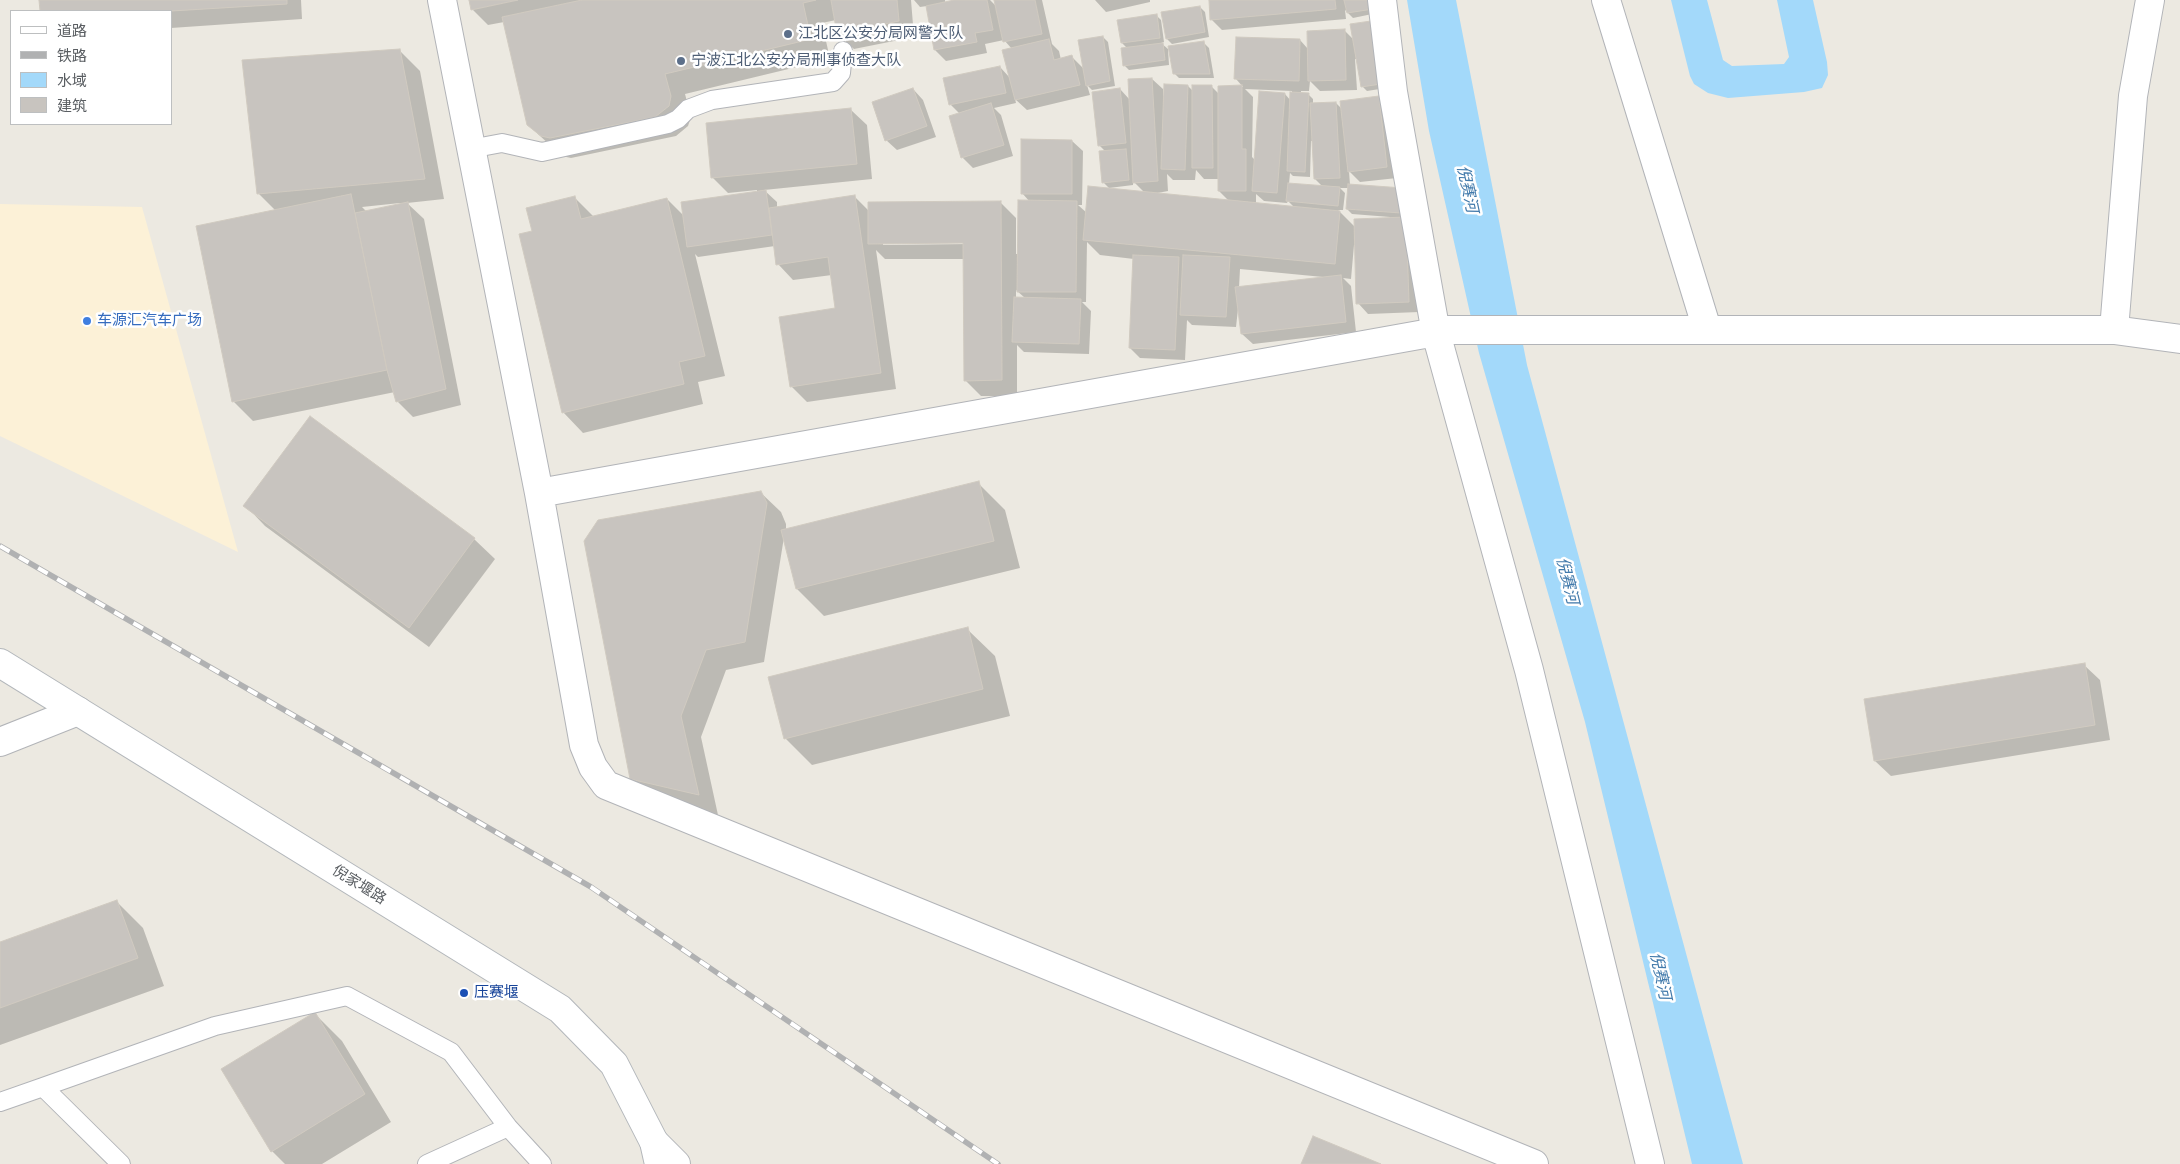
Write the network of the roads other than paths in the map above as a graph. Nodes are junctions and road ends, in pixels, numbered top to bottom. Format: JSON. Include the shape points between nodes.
{"nodes":[{"id":1,"x":442,"y":0,"type":"edge"},
{"id":2,"x":1382,"y":0,"type":"edge"},
{"id":3,"x":1606,"y":0,"type":"edge"},
{"id":4,"x":2150,"y":0,"type":"edge"},
{"id":5,"x":843,"y":51,"type":"dead end"},
{"id":6,"x":470,"y":149,"type":"junction"},
{"id":7,"x":1707,"y":329,"type":"junction"},
{"id":8,"x":2114,"y":330,"type":"junction"},
{"id":9,"x":1441,"y":331,"type":"junction"},
{"id":10,"x":2180,"y":339,"type":"edge"},
{"id":11,"x":539,"y":494,"type":"junction"},
{"id":12,"x":0,"y":662,"type":"edge"},
{"id":13,"x":78,"y":711,"type":"junction"},
{"id":14,"x":0,"y":742,"type":"edge"},
{"id":15,"x":43,"y":1087,"type":"junction"},
{"id":16,"x":0,"y":1102,"type":"edge"},
{"id":17,"x":508,"y":1127,"type":"junction"},
{"id":18,"x":656,"y":1153,"type":"edge"},
{"id":19,"x":121,"y":1164,"type":"edge"},
{"id":20,"x":428,"y":1164,"type":"edge"},
{"id":21,"x":542,"y":1164,"type":"edge"},
{"id":22,"x":676,"y":1164,"type":"edge"},
{"id":23,"x":1534,"y":1164,"type":"edge"},
{"id":24,"x":1650,"y":1164,"type":"edge"}],
"edges":[{"from":1,"to":6,"type":"street"},
{"from":2,"to":9,"type":"street","via":[[1393,92]]},
{"from":3,"to":7,"type":"street"},
{"from":4,"to":8,"type":"street","via":[[2133,96]]},
{"from":5,"to":6,"type":"lane","via":[[841,72],[833,82],[712,100],[688,109],[668,124],[542,152],[502,143]]},
{"from":6,"to":11,"type":"street"},
{"from":7,"to":8,"type":"street"},
{"from":7,"to":9,"type":"street"},
{"from":8,"to":10,"type":"street"},
{"from":9,"to":11,"type":"street"},
{"from":9,"to":24,"type":"street","via":[[1529,670]]},
{"from":11,"to":23,"type":"street","via":[[584,745],[593,767],[606,784]]},
{"from":12,"to":13,"type":"street","name":"倪家堰路"},
{"from":13,"to":14,"type":"street"},
{"from":13,"to":18,"type":"street","name":"倪家堰路","via":[[560,1009],[614,1064]]},
{"from":15,"to":16,"type":"lane"},
{"from":15,"to":17,"type":"lane","via":[[214,1026],[346,996],[451,1052]]},
{"from":15,"to":19,"type":"lane"},
{"from":17,"to":20,"type":"lane"},
{"from":17,"to":21,"type":"lane"},
{"from":18,"to":22,"type":"street","name":"倪家堰路"}]}
